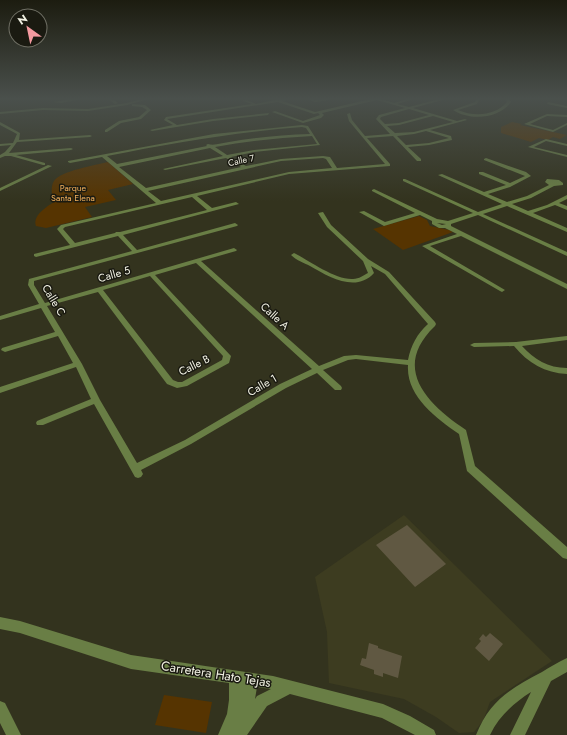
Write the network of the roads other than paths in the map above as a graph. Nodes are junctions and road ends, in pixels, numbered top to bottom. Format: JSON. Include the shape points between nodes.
{"nodes":[{"id":1,"x":16,"y":132,"type":"edge"},
{"id":2,"x":232,"y":132,"type":"edge"},
{"id":3,"x":312,"y":132,"type":"edge"},
{"id":4,"x":360,"y":132,"type":"edge"},
{"id":5,"x":391,"y":132,"type":"edge"},
{"id":6,"x":412,"y":132,"type":"edge"},
{"id":7,"x":435,"y":132,"type":"edge"},
{"id":8,"x":188,"y":134,"type":"dead end"},
{"id":9,"x":314,"y":135,"type":"junction"},
{"id":10,"x":394,"y":135,"type":"junction"},
{"id":11,"x":90,"y":136,"type":"dead end"},
{"id":12,"x":364,"y":137,"type":"junction"},
{"id":13,"x":196,"y":138,"type":"junction"},
{"id":14,"x":16,"y":142,"type":"junction"},
{"id":15,"x":0,"y":145,"type":"edge"},
{"id":16,"x":567,"y":145,"type":"edge"},
{"id":17,"x":405,"y":146,"type":"junction"},
{"id":18,"x":210,"y":147,"type":"junction"},
{"id":19,"x":71,"y":149,"type":"dead end"},
{"id":20,"x":6,"y":155,"type":"junction"},
{"id":21,"x":104,"y":156,"type":"junction"},
{"id":22,"x":567,"y":156,"type":"edge"},
{"id":23,"x":0,"y":157,"type":"edge"},
{"id":24,"x":226,"y":157,"type":"junction"},
{"id":25,"x":486,"y":159,"type":"dead end"},
{"id":26,"x":419,"y":160,"type":"dead end"},
{"id":27,"x":70,"y":162,"type":"dead end"},
{"id":28,"x":43,"y":164,"type":"dead end"},
{"id":29,"x":50,"y":166,"type":"dead end"},
{"id":30,"x":116,"y":166,"type":"junction"},
{"id":31,"x":244,"y":167,"type":"junction"},
{"id":32,"x":165,"y":169,"type":"dead end"},
{"id":33,"x":335,"y":169,"type":"junction"},
{"id":34,"x":481,"y":173,"type":"dead end"},
{"id":35,"x":440,"y":176,"type":"dead end"},
{"id":36,"x":405,"y":180,"type":"dead end"},
{"id":37,"x":510,"y":185,"type":"junction"},
{"id":38,"x":567,"y":185,"type":"edge"},
{"id":39,"x":0,"y":189,"type":"edge"},
{"id":40,"x":145,"y":190,"type":"junction"},
{"id":41,"x":374,"y":190,"type":"dead end"},
{"id":42,"x":483,"y":194,"type":"junction"},
{"id":43,"x":192,"y":195,"type":"junction"},
{"id":44,"x":567,"y":197,"type":"edge"},
{"id":45,"x":160,"y":203,"type":"junction"},
{"id":46,"x":505,"y":203,"type":"junction"},
{"id":47,"x":555,"y":203,"type":"junction"},
{"id":48,"x":236,"y":204,"type":"dead end"},
{"id":49,"x":567,"y":208,"type":"edge"},
{"id":50,"x":211,"y":210,"type":"junction"},
{"id":51,"x":362,"y":212,"type":"dead end"},
{"id":52,"x":321,"y":213,"type":"dead end"},
{"id":53,"x":420,"y":213,"type":"junction"},
{"id":54,"x":475,"y":213,"type":"junction"},
{"id":55,"x":528,"y":213,"type":"junction"},
{"id":56,"x":446,"y":224,"type":"junction"},
{"id":57,"x":235,"y":225,"type":"dead end"},
{"id":58,"x":567,"y":230,"type":"edge"},
{"id":59,"x":118,"y":233,"type":"junction"},
{"id":60,"x":461,"y":234,"type":"junction"},
{"id":61,"x":73,"y":245,"type":"junction"},
{"id":62,"x":234,"y":250,"type":"dead end"},
{"id":63,"x":136,"y":252,"type":"junction"},
{"id":64,"x":567,"y":254,"type":"edge"},
{"id":65,"x":36,"y":255,"type":"dead end"},
{"id":66,"x":294,"y":255,"type":"dead end"},
{"id":67,"x":366,"y":260,"type":"junction"},
{"id":68,"x":197,"y":261,"type":"junction"},
{"id":69,"x":151,"y":274,"type":"junction"},
{"id":70,"x":567,"y":287,"type":"edge"},
{"id":71,"x":99,"y":289,"type":"junction"},
{"id":72,"x":502,"y":290,"type":"dead end"},
{"id":73,"x":43,"y":306,"type":"junction"},
{"id":74,"x":0,"y":318,"type":"edge"},
{"id":75,"x":60,"y":333,"type":"junction"},
{"id":76,"x":567,"y":338,"type":"edge"},
{"id":77,"x":516,"y":344,"type":"junction"},
{"id":78,"x":474,"y":345,"type":"dead end"},
{"id":79,"x":9,"y":347,"type":"dead end"},
{"id":80,"x":411,"y":363,"type":"junction"},
{"id":81,"x":78,"y":364,"type":"junction"},
{"id":82,"x":317,"y":370,"type":"junction"},
{"id":83,"x":567,"y":371,"type":"edge"},
{"id":84,"x":338,"y":388,"type":"dead end"},
{"id":85,"x":0,"y":390,"type":"edge"},
{"id":86,"x":96,"y":400,"type":"junction"},
{"id":87,"x":40,"y":423,"type":"dead end"},
{"id":88,"x":136,"y":471,"type":"joint"},
{"id":89,"x":567,"y":554,"type":"edge"},
{"id":90,"x":0,"y":623,"type":"edge"},
{"id":91,"x":567,"y":665,"type":"edge"},
{"id":92,"x":235,"y":677,"type":"junction"},
{"id":93,"x":546,"y":678,"type":"junction"},
{"id":94,"x":252,"y":679,"type":"junction"},
{"id":95,"x":290,"y":687,"type":"junction"},
{"id":96,"x":0,"y":708,"type":"edge"},
{"id":97,"x":241,"y":730,"type":"edge"},
{"id":98,"x":416,"y":730,"type":"edge"},
{"id":99,"x":14,"y":735,"type":"edge"},
{"id":100,"x":224,"y":735,"type":"edge"},
{"id":101,"x":429,"y":735,"type":"edge"},
{"id":102,"x":483,"y":735,"type":"edge"},
{"id":103,"x":517,"y":735,"type":"edge"}],
"edges":[{"from":1,"to":14,"type":"street","via":[[19,134]]},
{"from":2,"to":13,"type":"street"},
{"from":3,"to":9,"type":"street"},
{"from":4,"to":12,"type":"street"},
{"from":5,"to":10,"type":"street"},
{"from":6,"to":10,"type":"street"},
{"from":7,"to":17,"type":"street","via":[[450,139]]},
{"from":8,"to":13,"type":"street"},
{"from":9,"to":18,"type":"street","via":[[258,138]]},
{"from":9,"to":24,"type":"street","via":[[318,145],[273,148]]},
{"from":10,"to":12,"type":"street"},
{"from":10,"to":17,"type":"street"},
{"from":11,"to":14,"type":"street"},
{"from":12,"to":33,"type":"street","via":[[388,165]]},
{"from":13,"to":18,"type":"street"},
{"from":13,"to":21,"type":"street"},
{"from":14,"to":15,"type":"street"},
{"from":14,"to":20,"type":"street"},
{"from":16,"to":22,"type":"street","via":[[546,140],[530,147]]},
{"from":17,"to":26,"type":"street"},
{"from":18,"to":24,"type":"street"},
{"from":18,"to":30,"type":"street"},
{"from":19,"to":20,"type":"street"},
{"from":20,"to":23,"type":"street"},
{"from":20,"to":28,"type":"street"},
{"from":21,"to":27,"type":"street"},
{"from":21,"to":30,"type":"street"},
{"from":24,"to":31,"type":"street"},
{"from":24,"to":32,"type":"street"},
{"from":25,"to":37,"type":"street","via":[[529,176]]},
{"from":29,"to":39,"type":"street"},
{"from":30,"to":40,"type":"street"},
{"from":31,"to":33,"type":"street","name":"Calle 7","via":[[281,160],[324,157],[328,158]]},
{"from":31,"to":40,"type":"street","name":"Calle 7"},
{"from":33,"to":43,"type":"street","via":[[289,173]]},
{"from":34,"to":37,"type":"street"},
{"from":35,"to":42,"type":"street"},
{"from":36,"to":54,"type":"street"},
{"from":37,"to":42,"type":"street"},
{"from":38,"to":46,"type":"street","via":[[550,180],[547,182],[551,184],[529,197]]},
{"from":40,"to":45,"type":"street"},
{"from":41,"to":53,"type":"street"},
{"from":42,"to":46,"type":"street"},
{"from":43,"to":45,"type":"street"},
{"from":43,"to":50,"type":"street"},
{"from":44,"to":47,"type":"street"},
{"from":45,"to":61,"type":"street","via":[[63,226],[60,229]]},
{"from":46,"to":54,"type":"street"},
{"from":46,"to":55,"type":"street"},
{"from":47,"to":49,"type":"street"},
{"from":47,"to":55,"type":"street"},
{"from":48,"to":50,"type":"street"},
{"from":50,"to":59,"type":"street"},
{"from":51,"to":53,"type":"street","via":[[384,224]]},
{"from":52,"to":67,"type":"street","via":[[329,226]]},
{"from":53,"to":56,"type":"street"},
{"from":54,"to":56,"type":"street"},
{"from":54,"to":64,"type":"street"},
{"from":55,"to":58,"type":"street"},
{"from":56,"to":60,"type":"street"},
{"from":57,"to":63,"type":"street","name":"Calle C"},
{"from":59,"to":61,"type":"street"},
{"from":59,"to":63,"type":"street"},
{"from":60,"to":70,"type":"street"},
{"from":60,"to":72,"type":"street","via":[[425,246]]},
{"from":61,"to":65,"type":"street"},
{"from":62,"to":68,"type":"street","name":"Calle 5"},
{"from":63,"to":73,"type":"street","name":"Calle C","via":[[31,280],[31,285]]},
{"from":66,"to":67,"type":"street","via":[[339,278],[353,281],[371,273]]},
{"from":67,"to":80,"type":"street","via":[[387,273],[432,324],[420,337]]},
{"from":68,"to":69,"type":"street","name":"Calle 5"},
{"from":68,"to":82,"type":"street","name":"Calle A"},
{"from":69,"to":71,"type":"street","name":"Calle 5"},
{"from":69,"to":71,"type":"street","name":"Calle B","via":[[227,356],[226,362],[184,384],[170,382]]},
{"from":71,"to":73,"type":"street","name":"Calle 5"},
{"from":73,"to":74,"type":"street","name":"Calle 5"},
{"from":73,"to":75,"type":"street","name":"Calle C"},
{"from":75,"to":79,"type":"street"},
{"from":75,"to":81,"type":"street","name":"Calle C"},
{"from":76,"to":77,"type":"street"},
{"from":77,"to":78,"type":"street"},
{"from":77,"to":83,"type":"street","via":[[539,364],[558,371]]},
{"from":80,"to":82,"type":"street","name":"Calle 1","via":[[356,357]]},
{"from":80,"to":89,"type":"street","via":[[411,375],[418,393],[436,412],[463,432],[470,468]]},
{"from":81,"to":85,"type":"street","via":[[12,383]]},
{"from":81,"to":86,"type":"street","name":"Calle C"},
{"from":82,"to":84,"type":"street","name":"Calle A"},
{"from":82,"to":88,"type":"street","name":"Calle 1","via":[[283,386]]},
{"from":86,"to":87,"type":"street"},
{"from":86,"to":88,"type":"street","name":"Calle C"},
{"from":90,"to":92,"type":"street","name":"Carretera Hato Tejas","via":[[131,662]]},
{"from":91,"to":93,"type":"street"},
{"from":92,"to":94,"type":"street","name":"Carretera Hato Tejas"},
{"from":92,"to":100,"type":"street","via":[[238,696],[235,712]]},
{"from":93,"to":102,"type":"street","via":[[523,689],[501,705]]},
{"from":93,"to":103,"type":"street"},
{"from":94,"to":95,"type":"street","name":"Carretera Hato Tejas"},
{"from":94,"to":97,"type":"street"},
{"from":95,"to":97,"type":"street","via":[[262,701]]},
{"from":95,"to":98,"type":"street","name":"Carretera Hato Tejas","via":[[383,711]]},
{"from":96,"to":99,"type":"street"},
{"from":98,"to":101,"type":"street","name":"Carretera Hato Tejas"}]}
